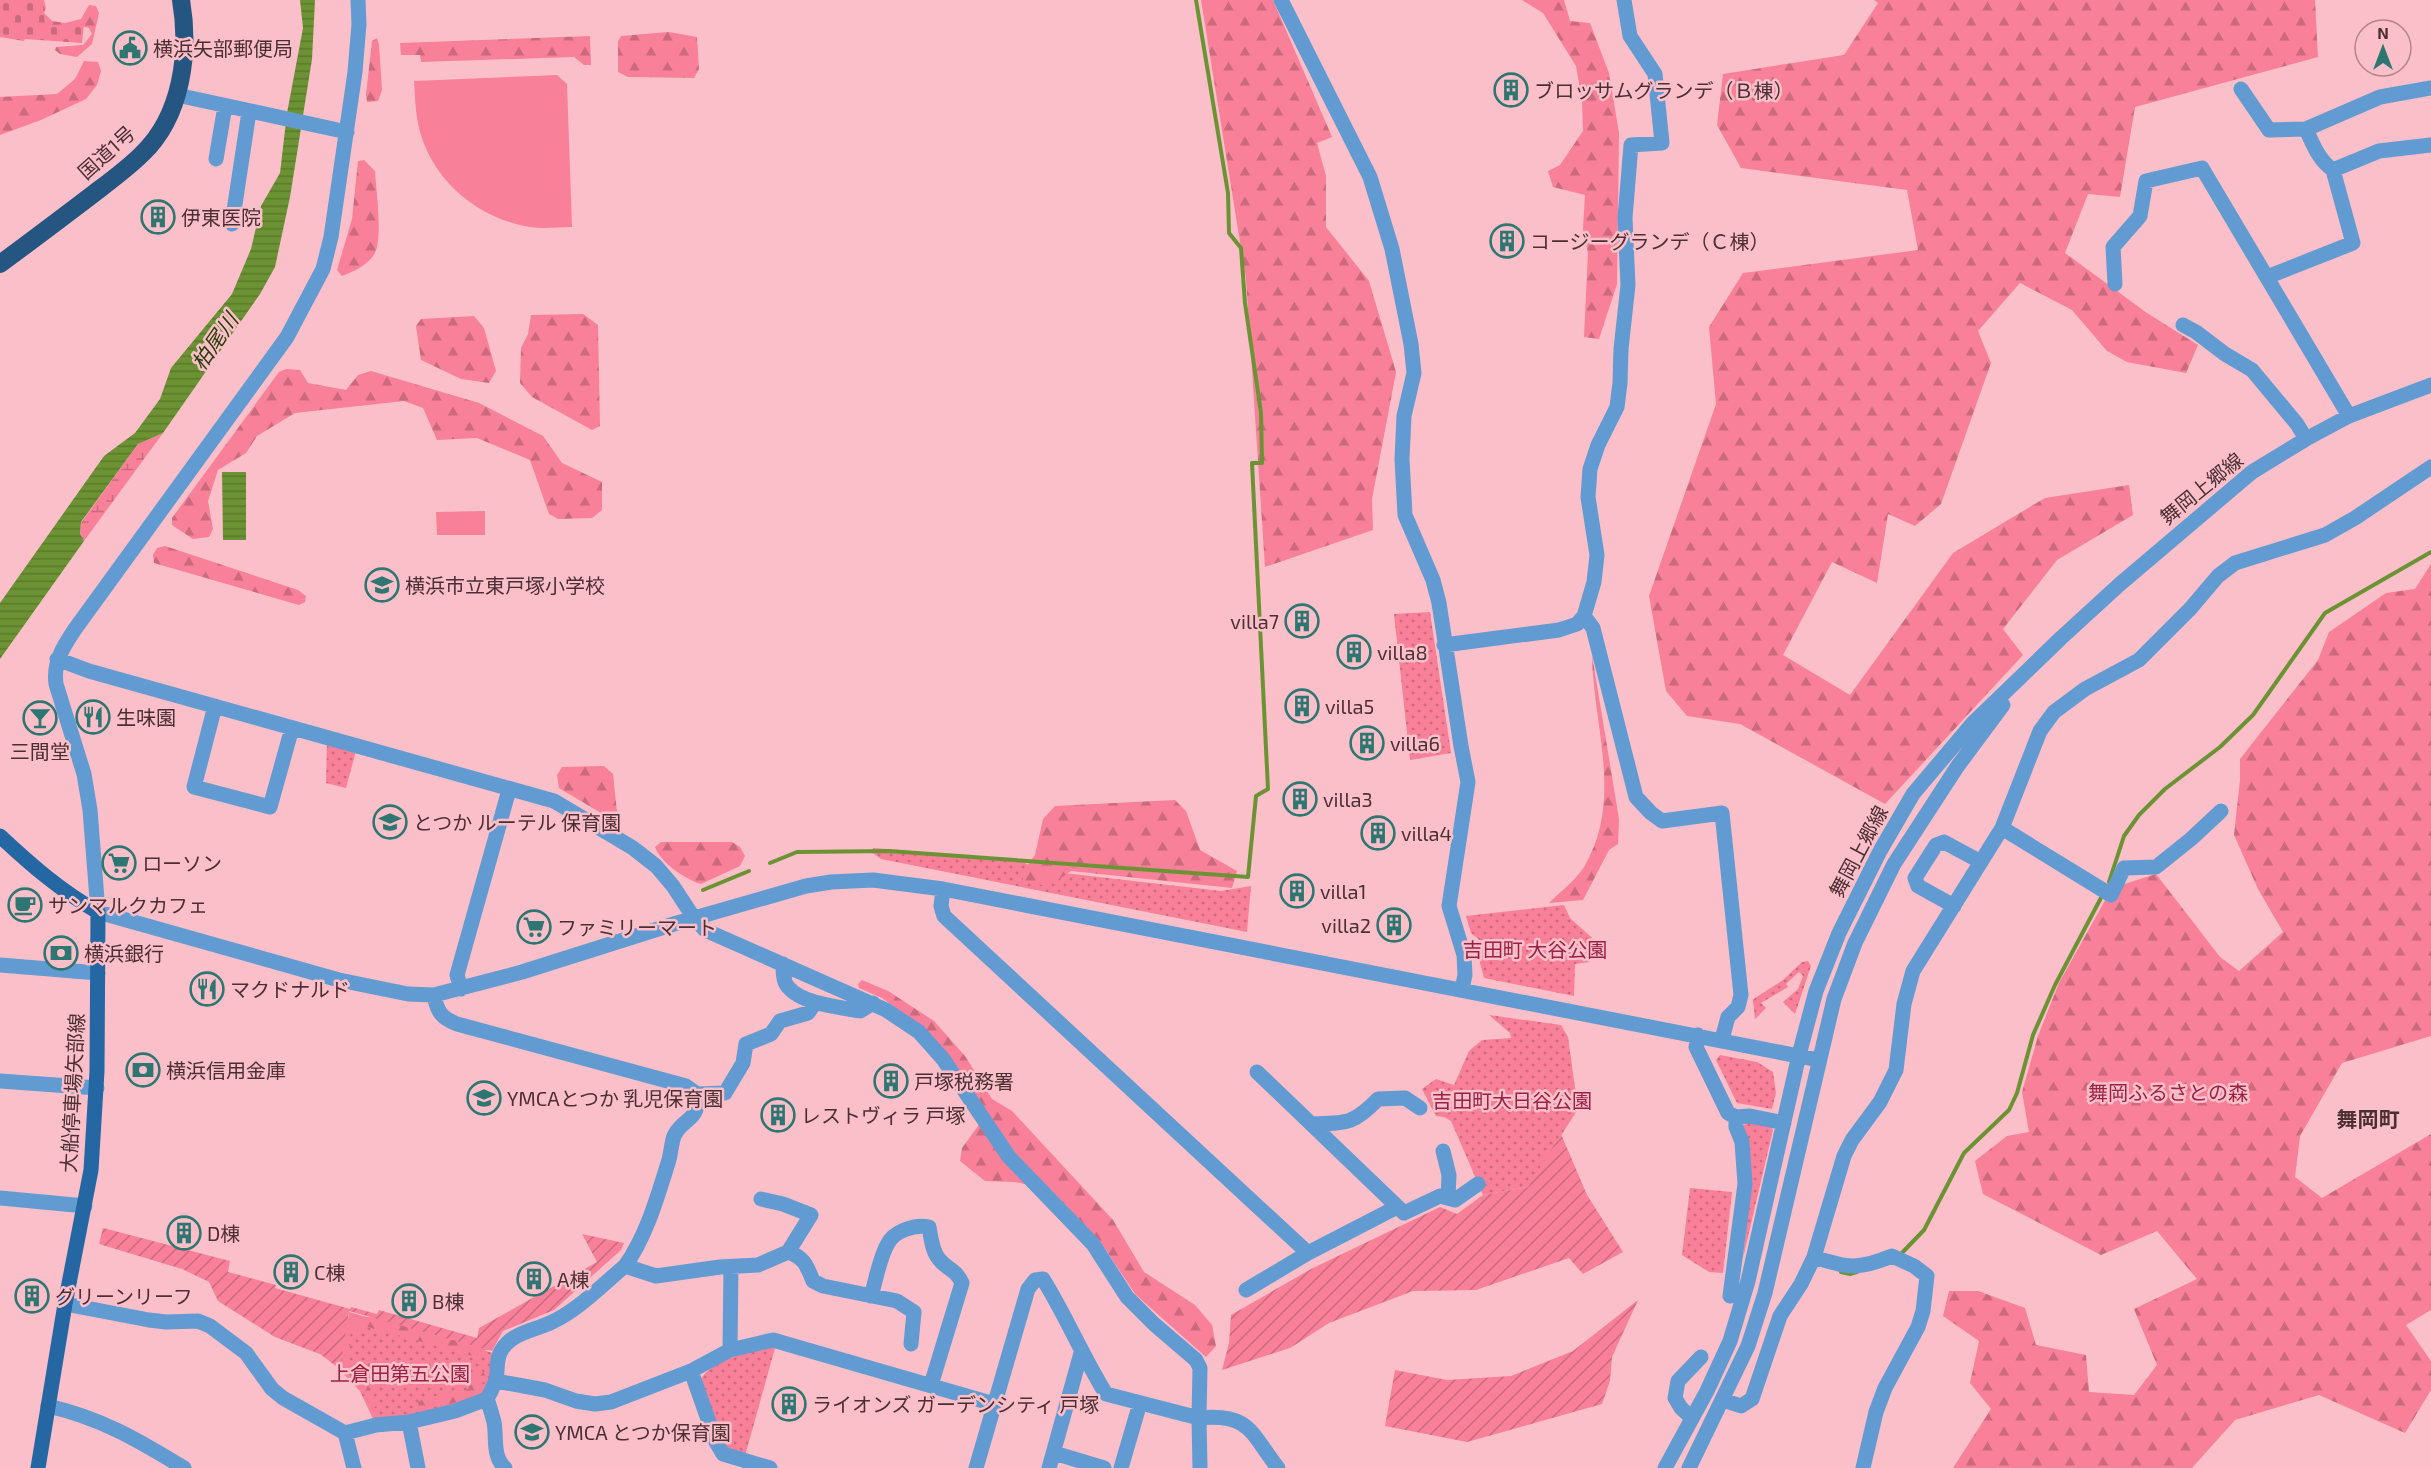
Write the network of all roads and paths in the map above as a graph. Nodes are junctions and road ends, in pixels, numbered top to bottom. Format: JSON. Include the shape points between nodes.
{"nodes":[{"id":1,"x":181,"y":0,"type":"edge"},
{"id":2,"x":358,"y":0,"type":"edge"},
{"id":3,"x":1281,"y":0,"type":"edge"},
{"id":4,"x":1624,"y":0,"type":"edge"},
{"id":5,"x":2431,"y":87,"type":"edge"},
{"id":6,"x":2241,"y":89,"type":"dead end"},
{"id":7,"x":177,"y":95,"type":"junction"},
{"id":8,"x":225,"y":106,"type":"junction"},
{"id":9,"x":252,"y":112,"type":"junction"},
{"id":10,"x":2306,"y":129,"type":"junction"},
{"id":11,"x":347,"y":132,"type":"junction"},
{"id":12,"x":2431,"y":145,"type":"edge"},
{"id":13,"x":216,"y":159,"type":"dead end"},
{"id":14,"x":2333,"y":170,"type":"junction"},
{"id":15,"x":232,"y":224,"type":"dead end"},
{"id":16,"x":0,"y":264,"type":"edge"},
{"id":17,"x":2267,"y":277,"type":"junction"},
{"id":18,"x":2115,"y":284,"type":"dead end"},
{"id":19,"x":2183,"y":325,"type":"dead end"},
{"id":20,"x":2431,"y":385,"type":"edge"},
{"id":21,"x":2349,"y":417,"type":"junction"},
{"id":22,"x":2306,"y":439,"type":"junction"},
{"id":23,"x":2431,"y":467,"type":"edge"},
{"id":24,"x":1584,"y":616,"type":"junction"},
{"id":25,"x":1444,"y":645,"type":"junction"},
{"id":26,"x":57,"y":659,"type":"junction"},
{"id":27,"x":2029,"y":671,"type":"junction"},
{"id":28,"x":215,"y":706,"type":"junction"},
{"id":29,"x":292,"y":728,"type":"junction"},
{"id":30,"x":509,"y":790,"type":"junction"},
{"id":31,"x":2221,"y":810,"type":"dead end"},
{"id":32,"x":2001,"y":828,"type":"junction"},
{"id":33,"x":0,"y":836,"type":"edge"},
{"id":34,"x":1981,"y":862,"type":"junction"},
{"id":35,"x":943,"y":889,"type":"junction"},
{"id":36,"x":1954,"y":906,"type":"junction"},
{"id":37,"x":98,"y":912,"type":"junction"},
{"id":38,"x":693,"y":918,"type":"junction"},
{"id":39,"x":783,"y":964,"type":"junction"},
{"id":40,"x":0,"y":965,"type":"edge"},
{"id":41,"x":98,"y":973,"type":"junction"},
{"id":42,"x":461,"y":989,"type":"junction"},
{"id":43,"x":1462,"y":989,"type":"junction"},
{"id":44,"x":434,"y":995,"type":"junction"},
{"id":45,"x":815,"y":1003,"type":"junction"},
{"id":46,"x":873,"y":1003,"type":"junction"},
{"id":47,"x":1698,"y":1035,"type":"junction"},
{"id":48,"x":1722,"y":1039,"type":"junction"},
{"id":49,"x":1799,"y":1055,"type":"junction"},
{"id":50,"x":1819,"y":1060,"type":"junction"},
{"id":51,"x":1257,"y":1072,"type":"dead end"},
{"id":52,"x":0,"y":1081,"type":"edge"},
{"id":53,"x":96,"y":1089,"type":"junction"},
{"id":54,"x":697,"y":1094,"type":"junction"},
{"id":55,"x":1420,"y":1108,"type":"dead end"},
{"id":56,"x":1736,"y":1117,"type":"junction"},
{"id":57,"x":1784,"y":1123,"type":"junction"},
{"id":58,"x":1311,"y":1124,"type":"junction"},
{"id":59,"x":1443,"y":1151,"type":"dead end"},
{"id":60,"x":1478,"y":1184,"type":"dead end"},
{"id":61,"x":0,"y":1198,"type":"edge"},
{"id":62,"x":1448,"y":1198,"type":"junction"},
{"id":63,"x":761,"y":1199,"type":"dead end"},
{"id":64,"x":85,"y":1206,"type":"junction"},
{"id":65,"x":1396,"y":1206,"type":"junction"},
{"id":66,"x":788,"y":1252,"type":"junction"},
{"id":67,"x":1308,"y":1253,"type":"junction"},
{"id":68,"x":1814,"y":1257,"type":"junction"},
{"id":69,"x":625,"y":1266,"type":"junction"},
{"id":70,"x":731,"y":1267,"type":"junction"},
{"id":71,"x":1246,"y":1290,"type":"dead end"},
{"id":72,"x":871,"y":1296,"type":"junction"},
{"id":73,"x":1730,"y":1296,"type":"dead end"},
{"id":74,"x":65,"y":1304,"type":"junction"},
{"id":75,"x":911,"y":1344,"type":"dead end"},
{"id":76,"x":730,"y":1350,"type":"junction"},
{"id":77,"x":1081,"y":1353,"type":"junction"},
{"id":78,"x":1701,"y":1357,"type":"dead end"},
{"id":79,"x":691,"y":1371,"type":"junction"},
{"id":80,"x":496,"y":1381,"type":"junction"},
{"id":81,"x":931,"y":1385,"type":"junction"},
{"id":82,"x":487,"y":1399,"type":"junction"},
{"id":83,"x":1723,"y":1400,"type":"junction"},
{"id":84,"x":1140,"y":1403,"type":"junction"},
{"id":85,"x":994,"y":1404,"type":"junction"},
{"id":86,"x":48,"y":1406,"type":"junction"},
{"id":87,"x":1199,"y":1418,"type":"junction"},
{"id":88,"x":1692,"y":1418,"type":"junction"},
{"id":89,"x":409,"y":1422,"type":"junction"},
{"id":90,"x":345,"y":1433,"type":"junction"},
{"id":91,"x":1052,"y":1461,"type":"edge"},
{"id":92,"x":38,"y":1468,"type":"edge"},
{"id":93,"x":184,"y":1468,"type":"edge"},
{"id":94,"x":354,"y":1468,"type":"edge"},
{"id":95,"x":418,"y":1468,"type":"edge"},
{"id":96,"x":505,"y":1468,"type":"edge"},
{"id":97,"x":770,"y":1468,"type":"edge"},
{"id":98,"x":976,"y":1468,"type":"edge"},
{"id":99,"x":1104,"y":1468,"type":"edge"},
{"id":100,"x":1121,"y":1468,"type":"edge"},
{"id":101,"x":1200,"y":1468,"type":"edge"},
{"id":102,"x":1278,"y":1468,"type":"edge"},
{"id":103,"x":1665,"y":1468,"type":"edge"},
{"id":104,"x":1689,"y":1468,"type":"edge"},
{"id":105,"x":1863,"y":1468,"type":"edge"}],
"edges":[{"from":1,"to":7,"type":"highway","name":"国道1号","via":[[184,20]]},
{"from":2,"to":11,"type":"street"},
{"from":3,"to":25,"type":"street","via":[[1370,177],[1392,249],[1414,373],[1404,416],[1405,515],[1439,603]]},
{"from":4,"to":24,"type":"street","via":[[1630,36],[1655,74],[1662,143],[1631,145],[1625,218],[1628,285],[1620,383],[1617,406],[1590,469],[1588,497],[1596,555],[1594,582]]},
{"from":5,"to":10,"type":"street","via":[[2380,97]]},
{"from":6,"to":10,"type":"street","via":[[2269,130]]},
{"from":7,"to":8,"type":"street"},
{"from":7,"to":16,"type":"highway","name":"国道1号","via":[[159,133],[143,154]]},
{"from":8,"to":9,"type":"street"},
{"from":8,"to":13,"type":"street"},
{"from":9,"to":11,"type":"street"},
{"from":9,"to":15,"type":"street"},
{"from":10,"to":14,"type":"street","via":[[2325,164]]},
{"from":11,"to":26,"type":"street","via":[[331,237],[323,269],[305,306],[287,337]]},
{"from":12,"to":14,"type":"street","via":[[2379,151]]},
{"from":14,"to":17,"type":"street","via":[[2353,243]]},
{"from":17,"to":18,"type":"street","via":[[2202,168],[2146,181],[2140,216],[2113,247]]},
{"from":17,"to":21,"type":"street"},
{"from":19,"to":22,"type":"street","via":[[2252,370]]},
{"from":20,"to":21,"type":"street","name":"舞岡上郷線"},
{"from":21,"to":22,"type":"street","name":"舞岡上郷線"},
{"from":22,"to":27,"type":"street","name":"舞岡上郷線","via":[[2252,472],[2209,507],[2120,584]]},
{"from":23,"to":32,"type":"street","via":[[2325,535],[2235,563],[2139,660],[2085,689],[2054,712],[2040,731]]},
{"from":24,"to":25,"type":"street","via":[[1577,624],[1559,630]]},
{"from":24,"to":48,"type":"street","via":[[1593,628],[1636,797],[1662,821],[1722,813],[1741,994],[1738,1007],[1728,1017]]},
{"from":25,"to":43,"type":"street","via":[[1468,783],[1449,906],[1464,955]]},
{"from":26,"to":28,"type":"street"},
{"from":26,"to":37,"type":"street","via":[[56,684],[84,774],[90,810]]},
{"from":27,"to":49,"type":"street","name":"舞岡上郷線","via":[[1972,724],[1913,794],[1839,933],[1816,991]]},
{"from":27,"to":50,"type":"street","name":"舞岡上郷線","via":[[1957,767],[1894,864],[1855,943],[1833,999]]},
{"from":28,"to":29,"type":"street"},
{"from":28,"to":29,"type":"street","via":[[194,787],[270,807]]},
{"from":29,"to":30,"type":"street"},
{"from":30,"to":38,"type":"street","via":[[554,801],[633,848],[668,879]]},
{"from":30,"to":42,"type":"street","via":[[457,975]]},
{"from":31,"to":32,"type":"street","via":[[2156,867],[2124,868],[2111,895]]},
{"from":32,"to":34,"type":"street"},
{"from":33,"to":37,"type":"main road","via":[[68,895]]},
{"from":34,"to":36,"type":"street"},
{"from":34,"to":36,"type":"street","via":[[1944,843],[1936,845],[1915,878],[1917,886]]},
{"from":35,"to":38,"type":"street","via":[[873,880],[831,882]]},
{"from":35,"to":43,"type":"street"},
{"from":35,"to":67,"type":"street","via":[[944,916]]},
{"from":36,"to":68,"type":"street","via":[[1913,971],[1904,1004],[1896,1070],[1844,1156]]},
{"from":37,"to":41,"type":"main road","name":"大船停車場矢部線"},
{"from":37,"to":44,"type":"street","via":[[339,980],[408,994]]},
{"from":38,"to":39,"type":"street","via":[[705,930]]},
{"from":38,"to":42,"type":"street"},
{"from":39,"to":45,"type":"street","via":[[788,988]]},
{"from":39,"to":46,"type":"street"},
{"from":40,"to":41,"type":"street"},
{"from":41,"to":53,"type":"main road","name":"大船停車場矢部線"},
{"from":42,"to":44,"type":"street"},
{"from":43,"to":47,"type":"street"},
{"from":44,"to":54,"type":"street","via":[[436,1009],[444,1019],[456,1024],[686,1086]]},
{"from":45,"to":46,"type":"street","via":[[860,1011]]},
{"from":45,"to":54,"type":"street","via":[[808,1014],[780,1021],[771,1034],[746,1044],[743,1063],[725,1093]]},
{"from":46,"to":87,"type":"street","via":[[919,1032],[943,1059],[1009,1157],[1093,1244],[1126,1297],[1196,1360],[1200,1368]]},
{"from":47,"to":48,"type":"street"},
{"from":47,"to":56,"type":"street","via":[[1696,1047],[1725,1108]]},
{"from":48,"to":49,"type":"street"},
{"from":49,"to":50,"type":"street"},
{"from":49,"to":57,"type":"street","name":"舞岡上郷線"},
{"from":50,"to":83,"type":"street","name":"舞岡上郷線","via":[[1764,1293],[1748,1346]]},
{"from":51,"to":58,"type":"street"},
{"from":52,"to":53,"type":"street"},
{"from":53,"to":64,"type":"main road","name":"大船停車場矢部線","via":[[92,1170]]},
{"from":54,"to":69,"type":"street","via":[[694,1116],[675,1135],[642,1236]]},
{"from":55,"to":58,"type":"street","via":[[1405,1098],[1378,1099],[1362,1116],[1347,1123]]},
{"from":56,"to":57,"type":"street"},
{"from":56,"to":73,"type":"street","via":[[1745,1184]]},
{"from":57,"to":88,"type":"street","name":"舞岡上郷線","via":[[1748,1281],[1730,1341]]},
{"from":58,"to":65,"type":"street"},
{"from":59,"to":62,"type":"street","via":[[1449,1175]]},
{"from":60,"to":62,"type":"street","via":[[1455,1200]]},
{"from":61,"to":64,"type":"street"},
{"from":62,"to":65,"type":"street","via":[[1440,1196],[1404,1213]]},
{"from":63,"to":66,"type":"street","via":[[811,1215]]},
{"from":64,"to":74,"type":"main road","name":"大船停車場矢部線"},
{"from":65,"to":67,"type":"street"},
{"from":66,"to":70,"type":"street","via":[[758,1265]]},
{"from":66,"to":72,"type":"street","via":[[799,1255],[813,1281]]},
{"from":67,"to":71,"type":"street"},
{"from":68,"to":83,"type":"street","via":[[1780,1316],[1752,1399],[1741,1406]]},
{"from":68,"to":105,"type":"street","via":[[1848,1267],[1898,1259],[1927,1276],[1918,1327],[1885,1388]]},
{"from":69,"to":70,"type":"street","via":[[657,1276]]},
{"from":69,"to":80,"type":"street","via":[[567,1313],[508,1341],[497,1361]]},
{"from":70,"to":76,"type":"street"},
{"from":72,"to":75,"type":"street","via":[[897,1301],[914,1312]]},
{"from":72,"to":81,"type":"street","via":[[887,1242],[919,1225],[929,1227],[939,1259],[957,1272],[962,1283]]},
{"from":74,"to":86,"type":"main road","name":"大船停車場矢部線"},
{"from":74,"to":90,"type":"street","via":[[149,1320],[210,1326],[246,1353],[283,1398]]},
{"from":76,"to":79,"type":"street"},
{"from":76,"to":81,"type":"street","via":[[773,1340]]},
{"from":77,"to":84,"type":"street","via":[[1106,1394]]},
{"from":77,"to":85,"type":"street","via":[[1043,1279],[1035,1280],[1028,1289]]},
{"from":77,"to":91,"type":"street"},
{"from":78,"to":88,"type":"street","via":[[1678,1382],[1675,1398]]},
{"from":79,"to":80,"type":"street","via":[[611,1402],[594,1404]]},
{"from":79,"to":97,"type":"street","via":[[723,1454]]},
{"from":80,"to":82,"type":"street"},
{"from":81,"to":85,"type":"street"},
{"from":82,"to":89,"type":"street","via":[[454,1412]]},
{"from":82,"to":96,"type":"street","via":[[499,1462]]},
{"from":83,"to":104,"type":"street","name":"舞岡上郷線"},
{"from":84,"to":87,"type":"street"},
{"from":84,"to":100,"type":"street"},
{"from":85,"to":98,"type":"street"},
{"from":86,"to":92,"type":"main road","name":"大船停車場矢部線"},
{"from":86,"to":93,"type":"street","via":[[108,1424]]},
{"from":87,"to":101,"type":"street"},
{"from":87,"to":102,"type":"street","via":[[1234,1420],[1253,1430]]},
{"from":88,"to":103,"type":"street","name":"舞岡上郷線"},
{"from":89,"to":90,"type":"street"},
{"from":89,"to":95,"type":"street"},
{"from":90,"to":94,"type":"street"},
{"from":91,"to":99,"type":"street"}]}
